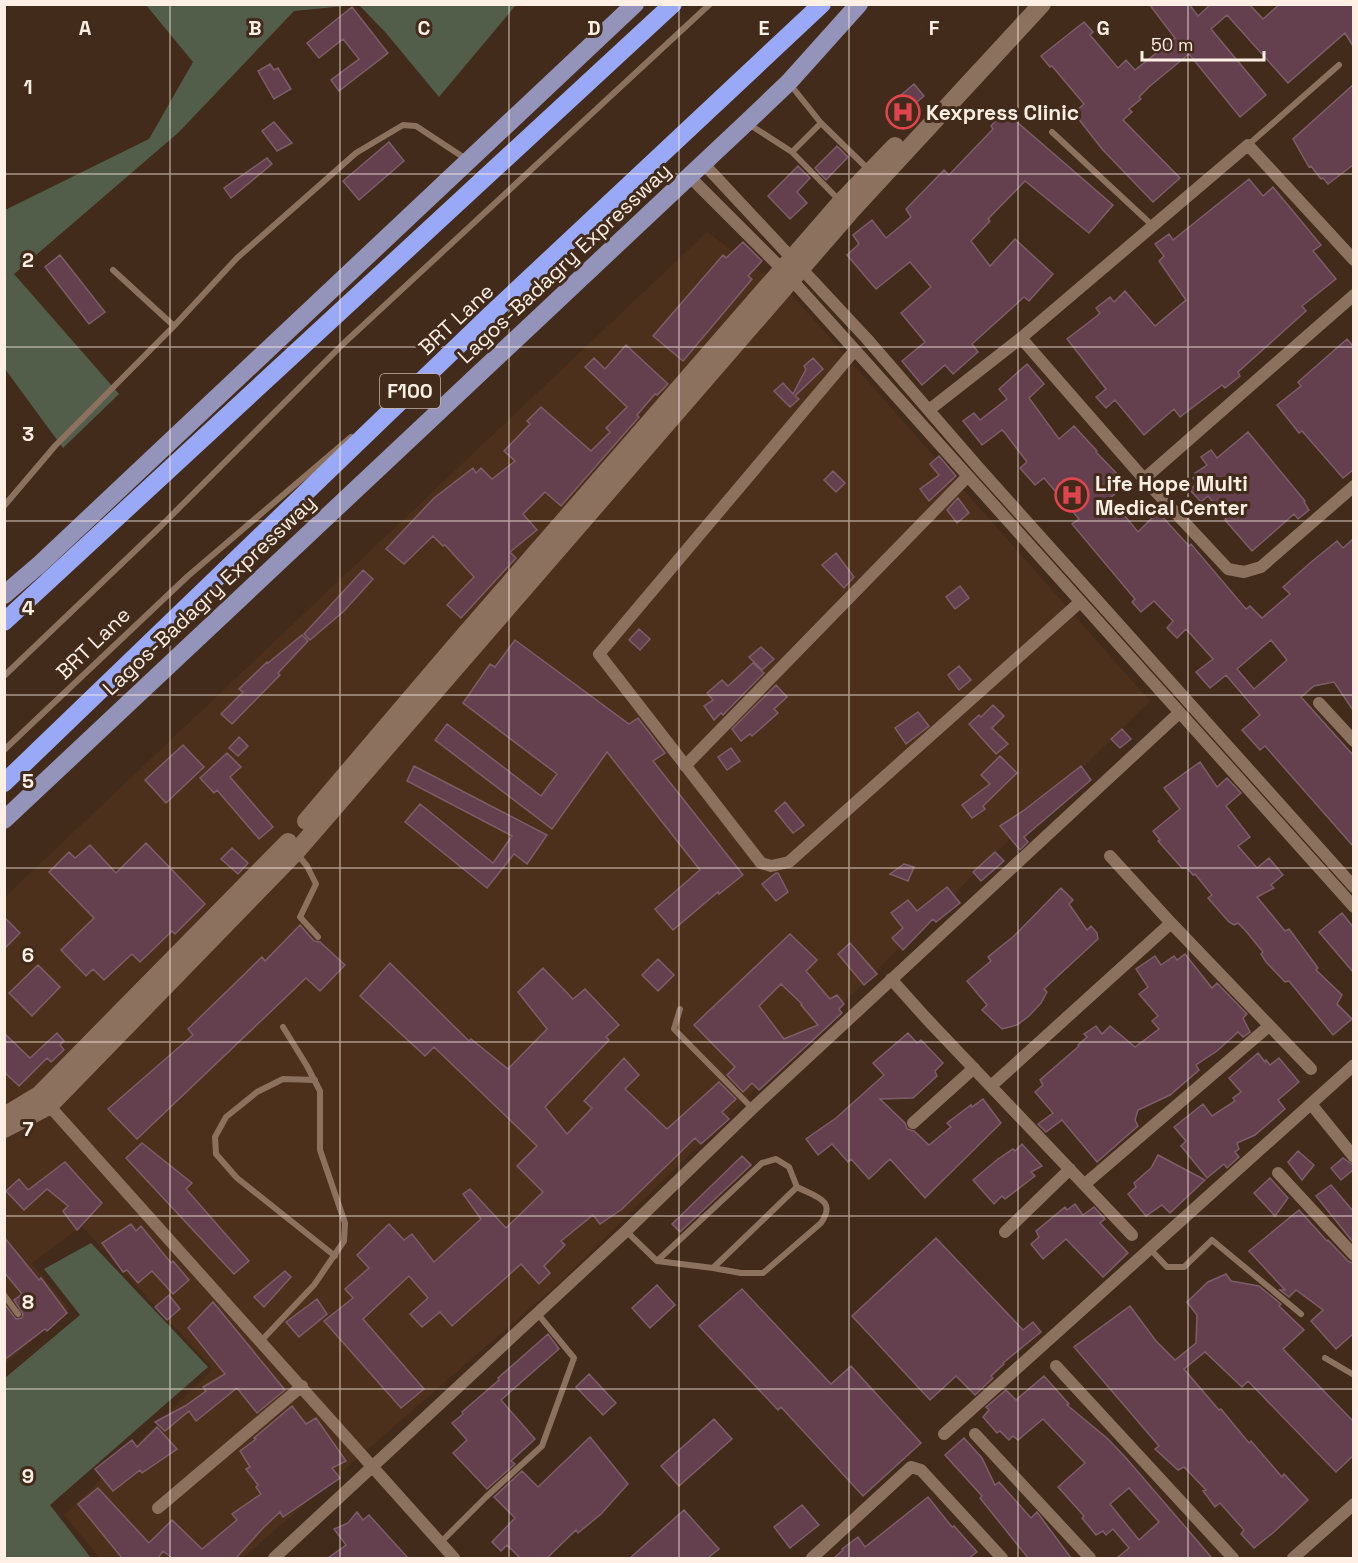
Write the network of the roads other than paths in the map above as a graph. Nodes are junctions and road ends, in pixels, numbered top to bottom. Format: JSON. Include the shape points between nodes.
{"nodes":[{"id":1,"x":635,"y":4,"type":"edge"},
{"id":2,"x":673,"y":4,"type":"edge"},
{"id":3,"x":710,"y":4,"type":"edge"},
{"id":4,"x":820,"y":4,"type":"edge"},
{"id":5,"x":860,"y":4,"type":"edge"},
{"id":6,"x":1027,"y":4,"type":"edge"},
{"id":7,"x":1042,"y":4,"type":"edge"},
{"id":8,"x":1339,"y":65,"type":"dead end"},
{"id":9,"x":789,"y":82,"type":"junction"},
{"id":10,"x":746,"y":123,"type":"junction"},
{"id":11,"x":821,"y":123,"type":"junction"},
{"id":12,"x":1052,"y":132,"type":"dead end"},
{"id":13,"x":1248,"y":145,"type":"junction"},
{"id":14,"x":792,"y":152,"type":"junction"},
{"id":15,"x":468,"y":161,"type":"junction"},
{"id":16,"x":703,"y":163,"type":"junction"},
{"id":17,"x":870,"y":172,"type":"junction"},
{"id":18,"x":689,"y":176,"type":"junction"},
{"id":19,"x":841,"y":202,"type":"junction"},
{"id":20,"x":1153,"y":226,"type":"junction"},
{"id":21,"x":1353,"y":260,"type":"edge"},
{"id":22,"x":113,"y":270,"type":"dead end"},
{"id":23,"x":792,"y":270,"type":"junction"},
{"id":24,"x":1353,"y":295,"type":"edge"},
{"id":25,"x":174,"y":326,"type":"junction"},
{"id":26,"x":1021,"y":338,"type":"junction"},
{"id":27,"x":855,"y":350,"type":"junction"},
{"id":28,"x":930,"y":410,"type":"junction"},
{"id":29,"x":372,"y":418,"type":"dead end"},
{"id":30,"x":356,"y":432,"type":"dead end"},
{"id":31,"x":967,"y":477,"type":"junction"},
{"id":32,"x":1144,"y":479,"type":"junction"},
{"id":33,"x":1353,"y":486,"type":"edge"},
{"id":34,"x":4,"y":506,"type":"edge"},
{"id":35,"x":4,"y":595,"type":"edge"},
{"id":36,"x":1080,"y":602,"type":"junction"},
{"id":37,"x":4,"y":622,"type":"edge"},
{"id":38,"x":4,"y":676,"type":"edge"},
{"id":39,"x":1319,"y":703,"type":"dead end"},
{"id":40,"x":1179,"y":713,"type":"junction"},
{"id":41,"x":1353,"y":741,"type":"edge"},
{"id":42,"x":4,"y":750,"type":"edge"},
{"id":43,"x":685,"y":766,"type":"junction"},
{"id":44,"x":4,"y":783,"type":"edge"},
{"id":45,"x":4,"y":820,"type":"edge"},
{"id":46,"x":295,"y":853,"type":"junction"},
{"id":47,"x":1110,"y":856,"type":"dead end"},
{"id":48,"x":1353,"y":887,"type":"edge"},
{"id":49,"x":1353,"y":907,"type":"edge"},
{"id":50,"x":1171,"y":922,"type":"junction"},
{"id":51,"x":318,"y":937,"type":"dead end"},
{"id":52,"x":891,"y":979,"type":"junction"},
{"id":53,"x":680,"y":1009,"type":"dead end"},
{"id":54,"x":1269,"y":1026,"type":"junction"},
{"id":55,"x":283,"y":1027,"type":"dead end"},
{"id":56,"x":1353,"y":1065,"type":"edge"},
{"id":57,"x":974,"y":1068,"type":"junction"},
{"id":58,"x":1311,"y":1069,"type":"dead end"},
{"id":59,"x":315,"y":1080,"type":"junction"},
{"id":60,"x":991,"y":1086,"type":"junction"},
{"id":61,"x":44,"y":1100,"type":"junction"},
{"id":62,"x":1311,"y":1104,"type":"junction"},
{"id":63,"x":753,"y":1108,"type":"junction"},
{"id":64,"x":5,"y":1124,"type":"edge"},
{"id":65,"x":913,"y":1124,"type":"dead end"},
{"id":66,"x":1353,"y":1157,"type":"edge"},
{"id":67,"x":1070,"y":1169,"type":"junction"},
{"id":68,"x":1278,"y":1173,"type":"dead end"},
{"id":69,"x":1084,"y":1184,"type":"junction"},
{"id":70,"x":797,"y":1187,"type":"junction"},
{"id":71,"x":626,"y":1231,"type":"junction"},
{"id":72,"x":1005,"y":1232,"type":"dead end"},
{"id":73,"x":1132,"y":1234,"type":"dead end"},
{"id":74,"x":1150,"y":1248,"type":"junction"},
{"id":75,"x":1353,"y":1255,"type":"edge"},
{"id":76,"x":335,"y":1256,"type":"junction"},
{"id":77,"x":657,"y":1261,"type":"junction"},
{"id":78,"x":713,"y":1268,"type":"junction"},
{"id":79,"x":4,"y":1294,"type":"edge"},
{"id":80,"x":537,"y":1313,"type":"junction"},
{"id":81,"x":18,"y":1314,"type":"dead end"},
{"id":82,"x":1301,"y":1314,"type":"dead end"},
{"id":83,"x":261,"y":1341,"type":"junction"},
{"id":84,"x":1325,"y":1358,"type":"dead end"},
{"id":85,"x":1056,"y":1366,"type":"dead end"},
{"id":86,"x":1353,"y":1375,"type":"edge"},
{"id":87,"x":302,"y":1386,"type":"junction"},
{"id":88,"x":944,"y":1434,"type":"dead end"},
{"id":89,"x":975,"y":1434,"type":"dead end"},
{"id":90,"x":372,"y":1468,"type":"junction"},
{"id":91,"x":1353,"y":1504,"type":"edge"},
{"id":92,"x":158,"y":1508,"type":"dead end"},
{"id":93,"x":440,"y":1543,"type":"junction"},
{"id":94,"x":1300,"y":1556,"type":"edge"},
{"id":95,"x":274,"y":1558,"type":"edge"},
{"id":96,"x":454,"y":1558,"type":"edge"},
{"id":97,"x":812,"y":1558,"type":"edge"},
{"id":98,"x":1002,"y":1558,"type":"edge"},
{"id":99,"x":1090,"y":1558,"type":"edge"},
{"id":100,"x":1233,"y":1558,"type":"edge"}],
"edges":[{"from":1,"to":15,"type":"main road"},
{"from":2,"to":37,"type":"highway"},
{"from":3,"to":38,"type":"lane","name":"BRT Lane","via":[[343,344]]},
{"from":4,"to":29,"type":"lane","name":"BRT Lane"},
{"from":4,"to":44,"type":"highway","name":"Lagos-Badagry Expressway","number":"F100","via":[[489,315]]},
{"from":5,"to":9,"type":"main road","name":"Lagos-Badagry Expressway"},
{"from":6,"to":17,"type":"main road"},
{"from":7,"to":23,"type":"main road"},
{"from":8,"to":13,"type":"lane"},
{"from":9,"to":10,"type":"main road","name":"Lagos-Badagry Expressway"},
{"from":9,"to":11,"type":"lane"},
{"from":10,"to":14,"type":"lane"},
{"from":10,"to":16,"type":"main road","name":"Lagos-Badagry Expressway"},
{"from":11,"to":14,"type":"lane"},
{"from":11,"to":17,"type":"lane"},
{"from":12,"to":20,"type":"lane"},
{"from":13,"to":20,"type":"street"},
{"from":13,"to":21,"type":"street"},
{"from":14,"to":19,"type":"lane"},
{"from":15,"to":25,"type":"lane","via":[[416,126],[403,125],[356,153],[237,258]]},
{"from":15,"to":35,"type":"main road"},
{"from":16,"to":18,"type":"main road","name":"Lagos-Badagry Expressway"},
{"from":16,"to":23,"type":"street"},
{"from":17,"to":19,"type":"main road"},
{"from":18,"to":23,"type":"street"},
{"from":18,"to":45,"type":"main road","name":"Lagos-Badagry Expressway"},
{"from":19,"to":23,"type":"main road"},
{"from":20,"to":26,"type":"street"},
{"from":22,"to":25,"type":"lane"},
{"from":23,"to":27,"type":"street"},
{"from":23,"to":28,"type":"street"},
{"from":23,"to":46,"type":"main road"},
{"from":23,"to":61,"type":"main road","via":[[455,646],[285,845]]},
{"from":24,"to":32,"type":"street"},
{"from":25,"to":34,"type":"lane","via":[[55,446]]},
{"from":26,"to":28,"type":"street"},
{"from":26,"to":32,"type":"street"},
{"from":27,"to":31,"type":"street"},
{"from":27,"to":43,"type":"street","via":[[599,654]]},
{"from":28,"to":48,"type":"street"},
{"from":30,"to":42,"type":"lane","name":"BRT Lane","via":[[188,576]]},
{"from":31,"to":36,"type":"street"},
{"from":31,"to":43,"type":"street"},
{"from":32,"to":33,"type":"street","via":[[1228,569],[1244,572],[1261,567]]},
{"from":36,"to":40,"type":"street"},
{"from":36,"to":43,"type":"street","via":[[789,862],[771,866],[761,862]]},
{"from":39,"to":41,"type":"street"},
{"from":40,"to":49,"type":"street"},
{"from":40,"to":52,"type":"street"},
{"from":46,"to":51,"type":"lane","via":[[316,884],[300,917]]},
{"from":46,"to":61,"type":"main road"},
{"from":47,"to":50,"type":"street"},
{"from":50,"to":54,"type":"street"},
{"from":50,"to":60,"type":"street"},
{"from":52,"to":57,"type":"street"},
{"from":52,"to":63,"type":"street"},
{"from":53,"to":63,"type":"lane","via":[[674,1029]]},
{"from":54,"to":58,"type":"street"},
{"from":54,"to":69,"type":"street"},
{"from":55,"to":59,"type":"lane"},
{"from":56,"to":62,"type":"street"},
{"from":57,"to":60,"type":"street"},
{"from":57,"to":65,"type":"street"},
{"from":59,"to":76,"type":"lane","via":[[320,1091],[320,1150],[345,1223],[344,1241]]},
{"from":59,"to":76,"type":"lane","via":[[283,1079],[257,1092],[226,1117],[215,1137],[216,1154],[237,1178]]},
{"from":60,"to":67,"type":"street"},
{"from":61,"to":64,"type":"main road"},
{"from":61,"to":83,"type":"street"},
{"from":62,"to":66,"type":"street"},
{"from":62,"to":74,"type":"street"},
{"from":63,"to":71,"type":"street"},
{"from":67,"to":69,"type":"street"},
{"from":67,"to":72,"type":"street"},
{"from":68,"to":75,"type":"street"},
{"from":69,"to":73,"type":"street"},
{"from":70,"to":77,"type":"lane","via":[[789,1167],[776,1159],[762,1163]]},
{"from":70,"to":78,"type":"lane"},
{"from":70,"to":78,"type":"lane","via":[[825,1202],[828,1213],[821,1223],[763,1273]]},
{"from":71,"to":77,"type":"lane"},
{"from":71,"to":80,"type":"street"},
{"from":74,"to":82,"type":"lane","via":[[1167,1267],[1184,1267],[1212,1240]]},
{"from":74,"to":88,"type":"street"},
{"from":76,"to":83,"type":"lane","via":[[314,1285]]},
{"from":77,"to":78,"type":"lane"},
{"from":79,"to":81,"type":"lane"},
{"from":80,"to":90,"type":"street"},
{"from":80,"to":93,"type":"lane","via":[[574,1358],[542,1446]]},
{"from":83,"to":87,"type":"street"},
{"from":84,"to":86,"type":"lane"},
{"from":85,"to":100,"type":"street"},
{"from":87,"to":90,"type":"street"},
{"from":87,"to":92,"type":"street"},
{"from":89,"to":99,"type":"street"},
{"from":90,"to":93,"type":"street"},
{"from":90,"to":95,"type":"street"},
{"from":91,"to":94,"type":"street"},
{"from":93,"to":96,"type":"street"},
{"from":97,"to":98,"type":"street","via":[[910,1467],[921,1470]]}]}
